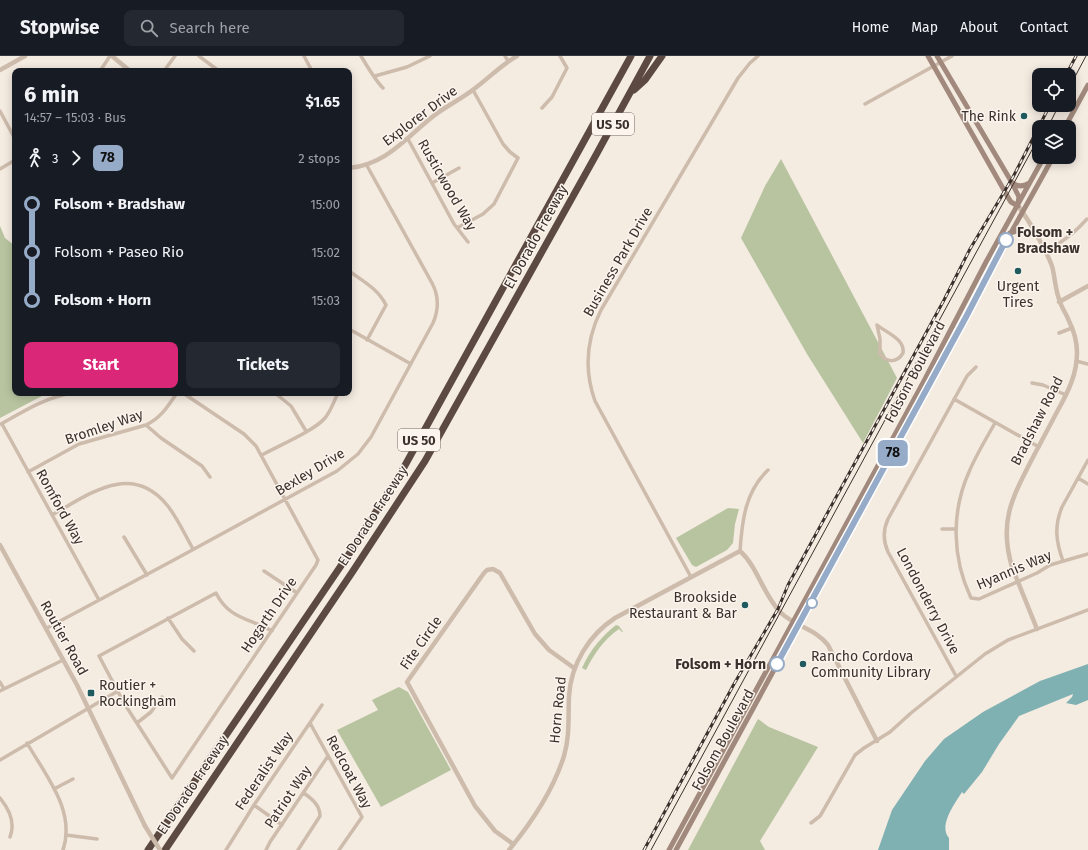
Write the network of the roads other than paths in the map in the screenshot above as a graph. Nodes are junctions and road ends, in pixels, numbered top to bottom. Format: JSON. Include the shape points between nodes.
{"nodes":[{"id":1,"x":25,"y":56,"type":"edge"},
{"id":2,"x":111,"y":56,"type":"edge"},
{"id":3,"x":175,"y":56,"type":"edge"},
{"id":4,"x":199,"y":56,"type":"edge"},
{"id":5,"x":304,"y":56,"type":"edge"},
{"id":6,"x":361,"y":56,"type":"edge"},
{"id":7,"x":430,"y":56,"type":"edge"},
{"id":8,"x":505,"y":56,"type":"edge"},
{"id":9,"x":518,"y":56,"type":"edge"},
{"id":10,"x":560,"y":56,"type":"edge"},
{"id":11,"x":631,"y":56,"type":"edge"},
{"id":12,"x":650,"y":56,"type":"edge"},
{"id":13,"x":662,"y":56,"type":"edge"},
{"id":14,"x":758,"y":56,"type":"edge"},
{"id":15,"x":928,"y":56,"type":"edge"},
{"id":16,"x":938,"y":56,"type":"edge"},
{"id":17,"x":952,"y":56,"type":"edge"},
{"id":18,"x":508,"y":61,"type":"junction"},
{"id":19,"x":941,"y":62,"type":"junction"},
{"id":20,"x":934,"y":67,"type":"junction"},
{"id":21,"x":102,"y":68,"type":"edge"},
{"id":22,"x":126,"y":68,"type":"edge"},
{"id":23,"x":166,"y":68,"type":"edge"},
{"id":24,"x":215,"y":68,"type":"edge"},
{"id":25,"x":310,"y":68,"type":"edge"},
{"id":26,"x":0,"y":70,"type":"edge"},
{"id":27,"x":375,"y":76,"type":"junction"},
{"id":28,"x":1088,"y":85,"type":"edge"},
{"id":29,"x":383,"y":88,"type":"dead end"},
{"id":30,"x":473,"y":90,"type":"junction"},
{"id":31,"x":630,"y":92,"type":"junction"},
{"id":32,"x":865,"y":104,"type":"dead end"},
{"id":33,"x":542,"y":108,"type":"dead end"},
{"id":34,"x":0,"y":111,"type":"edge"},
{"id":35,"x":1069,"y":120,"type":"edge"},
{"id":36,"x":12,"y":133,"type":"edge"},
{"id":37,"x":408,"y":139,"type":"junction"},
{"id":38,"x":12,"y":162,"type":"edge"},
{"id":39,"x":366,"y":164,"type":"junction"},
{"id":40,"x":1040,"y":164,"type":"edge"},
{"id":41,"x":1049,"y":164,"type":"edge"},
{"id":42,"x":352,"y":167,"type":"edge"},
{"id":43,"x":0,"y":168,"type":"edge"},
{"id":44,"x":459,"y":168,"type":"dead end"},
{"id":45,"x":1011,"y":181,"type":"junction"},
{"id":46,"x":1030,"y":182,"type":"junction"},
{"id":47,"x":432,"y":183,"type":"junction"},
{"id":48,"x":1018,"y":206,"type":"junction"},
{"id":49,"x":1023,"y":212,"type":"junction"},
{"id":50,"x":1087,"y":219,"type":"dead end"},
{"id":51,"x":457,"y":228,"type":"junction"},
{"id":52,"x":1010,"y":233,"type":"junction"},
{"id":53,"x":1035,"y":233,"type":"junction"},
{"id":54,"x":468,"y":242,"type":"dead end"},
{"id":55,"x":1046,"y":252,"type":"junction"},
{"id":56,"x":352,"y":273,"type":"edge"},
{"id":57,"x":1088,"y":286,"type":"edge"},
{"id":58,"x":1059,"y":302,"type":"junction"},
{"id":59,"x":1072,"y":328,"type":"junction"},
{"id":60,"x":352,"y":331,"type":"edge"},
{"id":61,"x":1059,"y":332,"type":"dead end"},
{"id":62,"x":894,"y":337,"type":"joint"},
{"id":63,"x":367,"y":340,"type":"junction"},
{"id":64,"x":1076,"y":361,"type":"junction"},
{"id":65,"x":411,"y":364,"type":"junction"},
{"id":66,"x":1088,"y":364,"type":"edge"},
{"id":67,"x":976,"y":367,"type":"dead end"},
{"id":68,"x":1032,"y":383,"type":"dead end"},
{"id":69,"x":1066,"y":395,"type":"junction"},
{"id":70,"x":59,"y":396,"type":"edge"},
{"id":71,"x":175,"y":396,"type":"edge"},
{"id":72,"x":187,"y":396,"type":"edge"},
{"id":73,"x":279,"y":396,"type":"edge"},
{"id":74,"x":336,"y":396,"type":"edge"},
{"id":75,"x":954,"y":399,"type":"junction"},
{"id":76,"x":995,"y":423,"type":"junction"},
{"id":77,"x":1,"y":424,"type":"edge"},
{"id":78,"x":146,"y":426,"type":"junction"},
{"id":79,"x":306,"y":432,"type":"junction"},
{"id":80,"x":1039,"y":447,"type":"junction"},
{"id":81,"x":262,"y":455,"type":"junction"},
{"id":82,"x":1088,"y":460,"type":"edge"},
{"id":83,"x":768,"y":470,"type":"dead end"},
{"id":84,"x":28,"y":472,"type":"junction"},
{"id":85,"x":210,"y":477,"type":"dead end"},
{"id":86,"x":1078,"y":478,"type":"junction"},
{"id":87,"x":1088,"y":484,"type":"edge"},
{"id":88,"x":286,"y":500,"type":"junction"},
{"id":89,"x":852,"y":513,"type":"junction"},
{"id":90,"x":52,"y":516,"type":"junction"},
{"id":91,"x":942,"y":529,"type":"dead end"},
{"id":92,"x":956,"y":529,"type":"junction"},
{"id":93,"x":124,"y":538,"type":"dead end"},
{"id":94,"x":0,"y":546,"type":"edge"},
{"id":95,"x":841,"y":548,"type":"junction"},
{"id":96,"x":193,"y":549,"type":"junction"},
{"id":97,"x":740,"y":551,"type":"junction"},
{"id":98,"x":1088,"y":554,"type":"edge"},
{"id":99,"x":1063,"y":561,"type":"junction"},
{"id":100,"x":264,"y":571,"type":"dead end"},
{"id":101,"x":147,"y":575,"type":"junction"},
{"id":102,"x":691,"y":576,"type":"junction"},
{"id":103,"x":1017,"y":581,"type":"junction"},
{"id":104,"x":297,"y":593,"type":"junction"},
{"id":105,"x":99,"y":600,"type":"junction"},
{"id":106,"x":1088,"y":610,"type":"edge"},
{"id":107,"x":168,"y":618,"type":"junction"},
{"id":108,"x":793,"y":621,"type":"junction"},
{"id":109,"x":799,"y":624,"type":"junction"},
{"id":110,"x":47,"y":628,"type":"junction"},
{"id":111,"x":1038,"y":629,"type":"junction"},
{"id":112,"x":272,"y":630,"type":"junction"},
{"id":113,"x":194,"y":651,"type":"dead end"},
{"id":114,"x":63,"y":660,"type":"junction"},
{"id":115,"x":574,"y":668,"type":"junction"},
{"id":116,"x":765,"y":673,"type":"junction"},
{"id":117,"x":956,"y":676,"type":"junction"},
{"id":118,"x":0,"y":682,"type":"edge"},
{"id":119,"x":2,"y":690,"type":"edge"},
{"id":120,"x":118,"y":691,"type":"junction"},
{"id":121,"x":162,"y":697,"type":"dead end"},
{"id":122,"x":757,"y":703,"type":"junction"},
{"id":123,"x":322,"y":705,"type":"dead end"},
{"id":124,"x":89,"y":709,"type":"junction"},
{"id":125,"x":137,"y":722,"type":"junction"},
{"id":126,"x":310,"y":723,"type":"junction"},
{"id":127,"x":732,"y":734,"type":"junction"},
{"id":128,"x":877,"y":740,"type":"junction"},
{"id":129,"x":27,"y":743,"type":"junction"},
{"id":130,"x":328,"y":756,"type":"junction"},
{"id":131,"x":0,"y":760,"type":"edge"},
{"id":132,"x":722,"y":767,"type":"junction"},
{"id":133,"x":73,"y":779,"type":"dead end"},
{"id":134,"x":54,"y":789,"type":"junction"},
{"id":135,"x":304,"y":793,"type":"junction"},
{"id":136,"x":0,"y":798,"type":"edge"},
{"id":137,"x":254,"y":805,"type":"junction"},
{"id":138,"x":811,"y":823,"type":"dead end"},
{"id":139,"x":282,"y":825,"type":"junction"},
{"id":140,"x":66,"y":835,"type":"junction"},
{"id":141,"x":10,"y":837,"type":"dead end"},
{"id":142,"x":96,"y":839,"type":"dead end"},
{"id":143,"x":513,"y":844,"type":"junction"},
{"id":144,"x":63,"y":850,"type":"edge"},
{"id":145,"x":148,"y":850,"type":"edge"},
{"id":146,"x":160,"y":850,"type":"edge"},
{"id":147,"x":165,"y":850,"type":"edge"},
{"id":148,"x":226,"y":850,"type":"edge"},
{"id":149,"x":266,"y":850,"type":"edge"},
{"id":150,"x":298,"y":850,"type":"edge"},
{"id":151,"x":339,"y":850,"type":"edge"},
{"id":152,"x":508,"y":850,"type":"edge"},
{"id":153,"x":669,"y":850,"type":"edge"},
{"id":154,"x":676,"y":850,"type":"edge"}],
"edges":[{"from":1,"to":26,"type":"street"},
{"from":2,"to":21,"type":"street"},
{"from":2,"to":22,"type":"street"},
{"from":3,"to":23,"type":"street"},
{"from":4,"to":24,"type":"street"},
{"from":5,"to":25,"type":"street"},
{"from":6,"to":27,"type":"street"},
{"from":7,"to":27,"type":"street","via":[[407,67]]},
{"from":8,"to":18,"type":"street"},
{"from":9,"to":18,"type":"street","name":"Explorer Drive"},
{"from":10,"to":33,"type":"street","via":[[567,68],[552,97]]},
{"from":11,"to":145,"type":"highway","name":"El Dorado Freeway","number":"US 50","via":[[403,468],[351,551]]},
{"from":12,"to":31,"type":"highway","name":"El Dorado Freeway","number":"US 50"},
{"from":13,"to":31,"type":"highway","via":[[645,80]]},
{"from":14,"to":102,"type":"street","name":"Business Park Drive","via":[[738,78],[601,310],[592,330],[588,350],[588,377],[595,401]]},
{"from":15,"to":20,"type":"main road","name":"Bradshaw Road"},
{"from":16,"to":19,"type":"main road","name":"Bradshaw Road"},
{"from":17,"to":19,"type":"street"},
{"from":18,"to":30,"type":"street","name":"Explorer Drive"},
{"from":19,"to":20,"type":"street"},
{"from":19,"to":45,"type":"main road","name":"Bradshaw Road"},
{"from":20,"to":32,"type":"street"},
{"from":20,"to":48,"type":"main road","name":"Bradshaw Road","via":[[1009,199]]},
{"from":27,"to":29,"type":"street"},
{"from":28,"to":35,"type":"main road"},
{"from":30,"to":37,"type":"street","name":"Explorer Drive","via":[[437,113]]},
{"from":30,"to":51,"type":"street","via":[[503,144],[518,158],[494,204],[483,214]]},
{"from":31,"to":147,"type":"highway","name":"El Dorado Freeway","number":"US 50","via":[[425,461],[354,571]]},
{"from":34,"to":36,"type":"street"},
{"from":37,"to":39,"type":"street","name":"Explorer Drive","via":[[391,152]]},
{"from":37,"to":47,"type":"street","name":"Rusticwood Way"},
{"from":38,"to":43,"type":"street"},
{"from":39,"to":42,"type":"street","name":"Explorer Drive"},
{"from":39,"to":65,"type":"street","name":"Bexley Drive","via":[[436,292],[438,303],[435,318]]},
{"from":40,"to":46,"type":"main road","name":"Folsom Boulevard"},
{"from":41,"to":49,"type":"main road","name":"Folsom Boulevard"},
{"from":44,"to":47,"type":"street"},
{"from":45,"to":46,"type":"main road","via":[[1022,186]]},
{"from":45,"to":48,"type":"main road","name":"Bradshaw Road","via":[[1019,197]]},
{"from":46,"to":48,"type":"main road","name":"Folsom Boulevard"},
{"from":47,"to":51,"type":"street","name":"Rusticwood Way"},
{"from":48,"to":49,"type":"street","name":"Bradshaw Road"},
{"from":48,"to":89,"type":"main road","name":"Folsom Boulevard"},
{"from":49,"to":52,"type":"main road","name":"Folsom Boulevard"},
{"from":49,"to":53,"type":"street","name":"Bradshaw Road"},
{"from":50,"to":55,"type":"street","via":[[1071,236]]},
{"from":51,"to":54,"type":"street","name":"Rusticwood Way"},
{"from":52,"to":53,"type":"main road","via":[[1020,230]]},
{"from":52,"to":95,"type":"main road","name":"Folsom Boulevard"},
{"from":53,"to":55,"type":"street","name":"Bradshaw Road"},
{"from":55,"to":58,"type":"street","name":"Bradshaw Road","via":[[1052,266]]},
{"from":56,"to":63,"type":"street","via":[[374,288],[386,305]]},
{"from":57,"to":58,"type":"street"},
{"from":58,"to":59,"type":"street","name":"Bradshaw Road"},
{"from":59,"to":61,"type":"street"},
{"from":59,"to":64,"type":"street","name":"Bradshaw Road"},
{"from":60,"to":63,"type":"street"},
{"from":62,"to":62,"type":"street","via":[[877,325],[880,354],[888,361],[899,358],[904,350],[900,340]]},
{"from":63,"to":65,"type":"street"},
{"from":64,"to":66,"type":"street"},
{"from":64,"to":69,"type":"street","name":"Bradshaw Road","via":[[1074,376]]},
{"from":65,"to":88,"type":"street","name":"Bexley Drive","via":[[371,437],[358,454],[342,468]]},
{"from":67,"to":75,"type":"street","name":"Londonderry Drive","via":[[967,376]]},
{"from":68,"to":69,"type":"street","via":[[1043,384]]},
{"from":69,"to":80,"type":"street","name":"Bradshaw Road"},
{"from":70,"to":77,"type":"street","via":[[44,401]]},
{"from":71,"to":78,"type":"street","name":"Bromley Way","via":[[162,414]]},
{"from":72,"to":81,"type":"street","name":"Hogarth Drive","via":[[244,434]]},
{"from":73,"to":79,"type":"street","via":[[291,406]]},
{"from":74,"to":79,"type":"street","via":[[324,419]]},
{"from":75,"to":76,"type":"street"},
{"from":75,"to":117,"type":"street","name":"Londonderry Drive","via":[[888,519],[884,534],[888,552]]},
{"from":76,"to":80,"type":"street"},
{"from":76,"to":92,"type":"street","name":"Hyannis Way","via":[[965,481],[959,502]]},
{"from":77,"to":84,"type":"street","name":"Romford Way"},
{"from":78,"to":84,"type":"street","name":"Bromley Way","via":[[81,444]]},
{"from":78,"to":85,"type":"street","via":[[202,466]]},
{"from":79,"to":81,"type":"street"},
{"from":80,"to":103,"type":"street","name":"Bradshaw Road","via":[[1016,489],[1008,517],[1007,546]]},
{"from":81,"to":88,"type":"street","name":"Hogarth Drive"},
{"from":82,"to":86,"type":"street"},
{"from":83,"to":97,"type":"street","via":[[756,483],[748,500],[741,530]]},
{"from":84,"to":90,"type":"street","name":"Romford Way"},
{"from":86,"to":87,"type":"street"},
{"from":86,"to":99,"type":"street","via":[[1057,521],[1057,542]]},
{"from":88,"to":96,"type":"street","name":"Bexley Drive"},
{"from":88,"to":104,"type":"street","name":"Hogarth Drive","via":[[318,560]]},
{"from":89,"to":95,"type":"main road","via":[[853,518],[842,539]]},
{"from":89,"to":108,"type":"main road","name":"Folsom Boulevard"},
{"from":90,"to":96,"type":"street","via":[[104,487],[123,484],[138,486],[151,491],[166,504]]},
{"from":90,"to":105,"type":"street","name":"Romford Way"},
{"from":91,"to":92,"type":"street"},
{"from":92,"to":103,"type":"street","name":"Hyannis Way","via":[[959,563],[971,598],[979,599]]},
{"from":93,"to":101,"type":"street"},
{"from":94,"to":110,"type":"street","name":"Routier Road"},
{"from":95,"to":109,"type":"main road","name":"Folsom Boulevard"},
{"from":96,"to":101,"type":"street","name":"Bexley Drive"},
{"from":97,"to":102,"type":"street","name":"Horn Road"},
{"from":97,"to":108,"type":"street","via":[[746,556],[764,591],[783,614]]},
{"from":98,"to":99,"type":"street","name":"Hyannis Way"},
{"from":99,"to":103,"type":"street","name":"Hyannis Way"},
{"from":100,"to":104,"type":"street"},
{"from":101,"to":105,"type":"street","name":"Bexley Drive"},
{"from":102,"to":115,"type":"street","name":"Horn Road","via":[[607,624],[592,638]]},
{"from":103,"to":111,"type":"street","name":"Bradshaw Road"},
{"from":104,"to":112,"type":"street","name":"Hogarth Drive"},
{"from":105,"to":110,"type":"street","name":"Bexley Drive"},
{"from":106,"to":111,"type":"street"},
{"from":107,"to":112,"type":"street","via":[[216,593],[233,614]]},
{"from":107,"to":113,"type":"street"},
{"from":107,"to":120,"type":"street","name":"Hogarth Drive","via":[[99,656]]},
{"from":108,"to":109,"type":"street"},
{"from":108,"to":116,"type":"main road","name":"Folsom Boulevard"},
{"from":109,"to":122,"type":"main road","name":"Folsom Boulevard"},
{"from":109,"to":128,"type":"street","via":[[820,636],[828,645]]},
{"from":110,"to":114,"type":"street","name":"Routier Road"},
{"from":111,"to":117,"type":"street","via":[[995,647]]},
{"from":112,"to":125,"type":"street","name":"Hogarth Drive","via":[[172,778]]},
{"from":114,"to":119,"type":"street"},
{"from":114,"to":124,"type":"street","name":"Routier Road"},
{"from":115,"to":143,"type":"street","name":"Horn Road","via":[[564,757],[537,812]]},
{"from":115,"to":143,"type":"street","name":"Fite Circle","via":[[549,650],[535,634],[500,573],[493,569],[484,573],[407,682],[475,806],[495,830]]},
{"from":116,"to":122,"type":"main road","via":[[756,694]]},
{"from":116,"to":127,"type":"main road","name":"Folsom Boulevard"},
{"from":117,"to":128,"type":"street"},
{"from":118,"to":119,"type":"street"},
{"from":120,"to":124,"type":"street"},
{"from":120,"to":125,"type":"street","name":"Hogarth Drive"},
{"from":121,"to":125,"type":"street","via":[[152,712]]},
{"from":122,"to":132,"type":"main road","name":"Folsom Boulevard"},
{"from":123,"to":126,"type":"street","name":"Federalist Way"},
{"from":124,"to":129,"type":"street"},
{"from":124,"to":146,"type":"street","name":"Routier Road","bridge":true,"via":[[145,826]]},
{"from":126,"to":130,"type":"street","name":"Redcoat Way"},
{"from":126,"to":137,"type":"street","name":"Federalist Way"},
{"from":127,"to":132,"type":"main road","via":[[731,743],[720,763]]},
{"from":127,"to":153,"type":"main road","name":"Folsom Boulevard"},
{"from":128,"to":138,"type":"street","via":[[853,758],[823,811]]},
{"from":129,"to":131,"type":"street"},
{"from":129,"to":134,"type":"street"},
{"from":130,"to":135,"type":"street","name":"Patriot Way"},
{"from":130,"to":151,"type":"street","name":"Redcoat Way","via":[[362,817]]},
{"from":132,"to":154,"type":"main road","name":"Folsom Boulevard"},
{"from":133,"to":134,"type":"street"},
{"from":134,"to":140,"type":"street","via":[[64,809]]},
{"from":135,"to":139,"type":"street","name":"Patriot Way"},
{"from":135,"to":150,"type":"street","via":[[316,804],[320,816]]},
{"from":136,"to":141,"type":"street","via":[[10,813],[13,828]]},
{"from":137,"to":139,"type":"street"},
{"from":137,"to":148,"type":"street","name":"Federalist Way"},
{"from":139,"to":149,"type":"street","name":"Patriot Way"},
{"from":140,"to":142,"type":"street"},
{"from":140,"to":144,"type":"street"},
{"from":143,"to":152,"type":"street","name":"Horn Road"}]}
